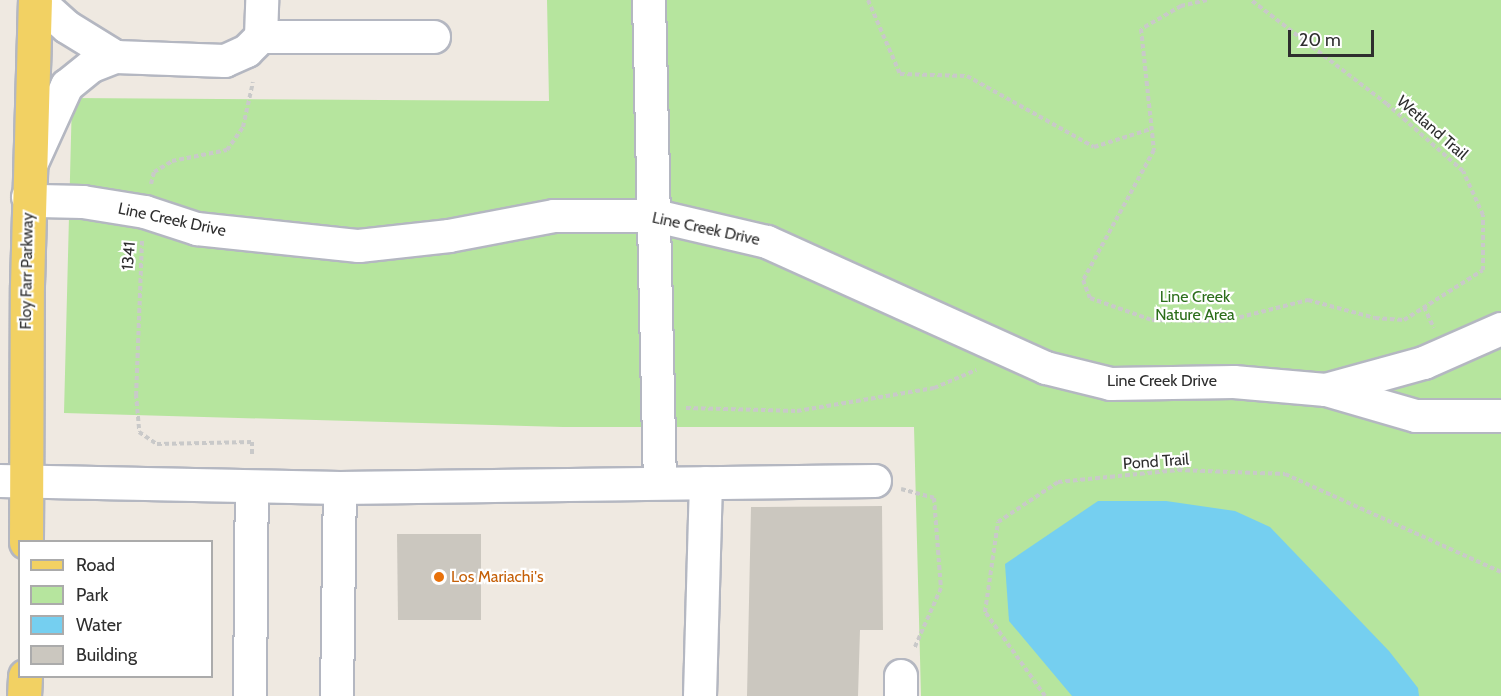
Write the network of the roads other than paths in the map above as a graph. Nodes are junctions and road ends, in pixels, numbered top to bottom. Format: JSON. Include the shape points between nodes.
{"nodes":[{"id":1,"x":36,"y":0,"type":"edge"},
{"id":2,"x":262,"y":0,"type":"edge"},
{"id":3,"x":649,"y":0,"type":"edge"},
{"id":4,"x":261,"y":37,"type":"junction"},
{"id":5,"x":434,"y":38,"type":"dead end"},
{"id":6,"x":116,"y":57,"type":"junction"},
{"id":7,"x":29,"y":182,"type":"junction"},
{"id":8,"x":656,"y":216,"type":"junction"},
{"id":9,"x":1501,"y":329,"type":"edge"},
{"id":10,"x":1326,"y":390,"type":"junction"},
{"id":11,"x":1501,"y":416,"type":"edge"},
{"id":12,"x":875,"y":481,"type":"road end"},
{"id":13,"x":13,"y":482,"type":"edge"},
{"id":14,"x":660,"y":483,"type":"junction"},
{"id":15,"x":706,"y":483,"type":"junction"},
{"id":16,"x":252,"y":487,"type":"junction"},
{"id":17,"x":340,"y":488,"type":"junction"},
{"id":18,"x":26,"y":540,"type":"edge"},
{"id":19,"x":25,"y":678,"type":"edge"},
{"id":20,"x":24,"y":696,"type":"edge"},
{"id":21,"x":250,"y":696,"type":"edge"},
{"id":22,"x":337,"y":696,"type":"edge"},
{"id":23,"x":700,"y":696,"type":"edge"}],
"edges":[{"from":1,"to":6,"type":"street","via":[[67,27]]},
{"from":1,"to":7,"type":"main road","name":"Floy Farr Parkway"},
{"from":2,"to":4,"type":"street"},
{"from":3,"to":8,"type":"street"},
{"from":4,"to":5,"type":"street"},
{"from":4,"to":6,"type":"street","via":[[247,51],[225,61]]},
{"from":6,"to":7,"type":"street","via":[[92,66],[67,86]]},
{"from":7,"to":8,"type":"street","name":"Line Creek Drive","via":[[39,201],[83,202],[145,212],[197,229],[359,246],[449,236],[554,216]]},
{"from":7,"to":13,"type":"main road","name":"Floy Farr Parkway"},
{"from":8,"to":10,"type":"street","name":"Line Creek Drive","via":[[767,242],[1046,368],[1110,384],[1234,382]]},
{"from":8,"to":14,"type":"street"},
{"from":9,"to":10,"type":"street","name":"Line Creek Drive","via":[[1424,363]]},
{"from":10,"to":11,"type":"street","name":"Line Creek Drive","via":[[1416,416]]},
{"from":12,"to":15,"type":"street"},
{"from":13,"to":16,"type":"street"},
{"from":13,"to":18,"type":"main road","name":"Floy Farr Parkway"},
{"from":14,"to":15,"type":"street"},
{"from":14,"to":17,"type":"street"},
{"from":15,"to":23,"type":"street"},
{"from":16,"to":17,"type":"street"},
{"from":16,"to":21,"type":"street"},
{"from":17,"to":22,"type":"street"},
{"from":19,"to":20,"type":"main road"}]}
